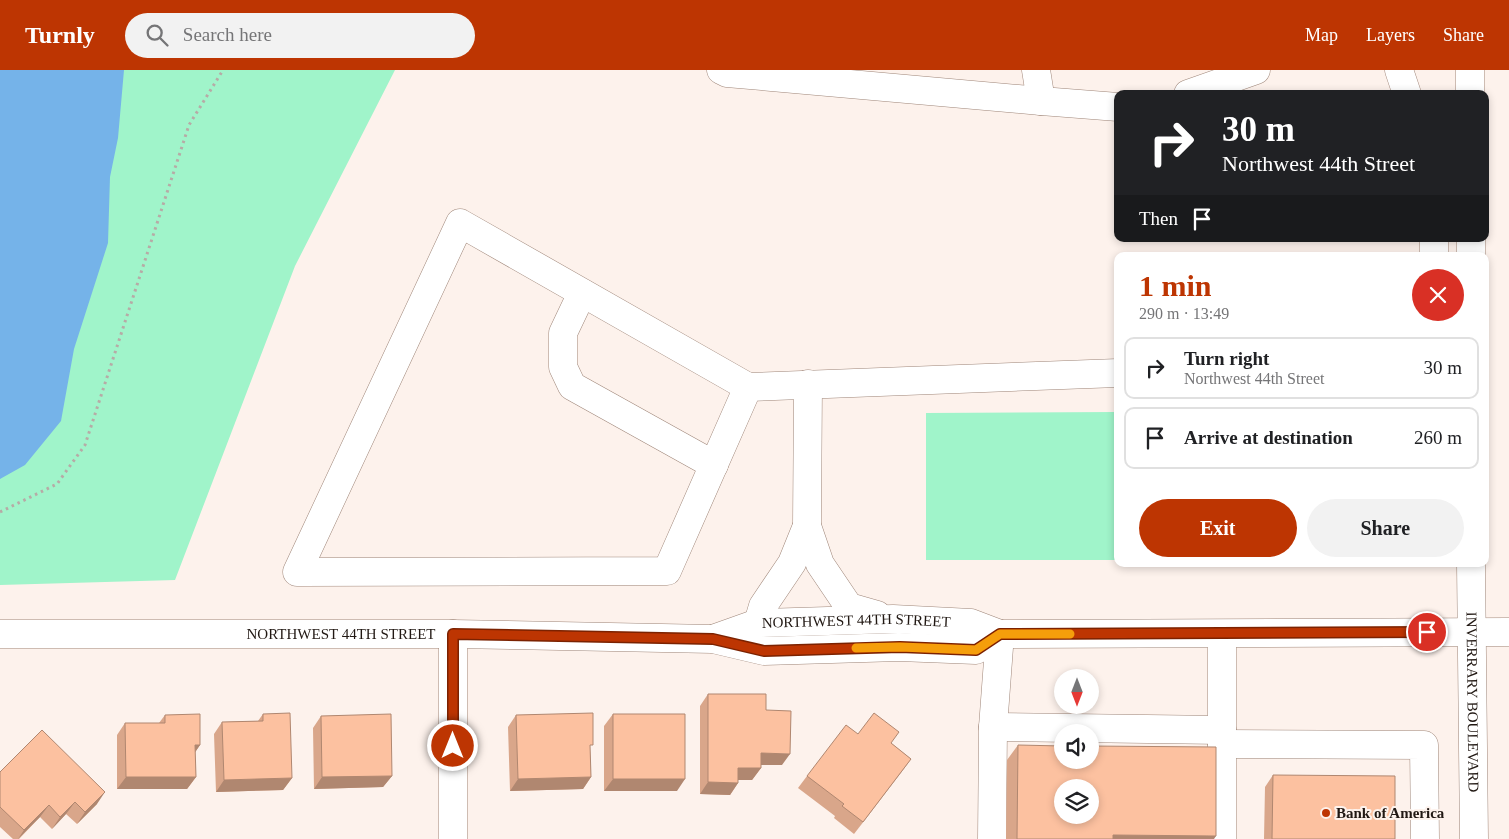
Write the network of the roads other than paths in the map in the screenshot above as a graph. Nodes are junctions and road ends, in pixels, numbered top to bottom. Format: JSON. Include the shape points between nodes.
{"nodes":[{"id":1,"x":721,"y":70,"type":"edge"},
{"id":2,"x":1036,"y":70,"type":"edge"},
{"id":3,"x":1256,"y":70,"type":"edge"},
{"id":4,"x":1399,"y":70,"type":"edge"},
{"id":5,"x":1470,"y":70,"type":"edge"},
{"id":6,"x":848,"y":77,"type":"edge"},
{"id":7,"x":1199,"y":90,"type":"edge"},
{"id":8,"x":1406,"y":90,"type":"edge"},
{"id":9,"x":1470,"y":90,"type":"edge"},
{"id":10,"x":1041,"y":101,"type":"junction"},
{"id":11,"x":1114,"y":107,"type":"edge"},
{"id":12,"x":582,"y":293,"type":"junction"},
{"id":13,"x":1114,"y":373,"type":"edge"},
{"id":14,"x":808,"y":384,"type":"junction"},
{"id":15,"x":748,"y":387,"type":"junction"},
{"id":16,"x":714,"y":465,"type":"junction"},
{"id":17,"x":807,"y":526,"type":"junction"},
{"id":18,"x":1471,"y":567,"type":"edge"},
{"id":19,"x":893,"y":619,"type":"junction"},
{"id":20,"x":758,"y":623,"type":"junction"},
{"id":21,"x":1472,"y":632,"type":"junction"},
{"id":22,"x":1509,"y":632,"type":"edge"},
{"id":23,"x":0,"y":634,"type":"edge"},
{"id":24,"x":453,"y":634,"type":"junction"},
{"id":25,"x":1000,"y":634,"type":"junction"},
{"id":26,"x":1222,"y":634,"type":"junction"},
{"id":27,"x":713,"y":639,"type":"junction"},
{"id":28,"x":992,"y":727,"type":"junction"},
{"id":29,"x":1222,"y":737,"type":"junction"},
{"id":30,"x":453,"y":839,"type":"edge"},
{"id":31,"x":992,"y":839,"type":"edge"},
{"id":32,"x":1222,"y":839,"type":"edge"},
{"id":33,"x":1424,"y":839,"type":"edge"},
{"id":34,"x":1474,"y":839,"type":"edge"}],
"edges":[{"from":1,"to":6,"type":"street","via":[[727,73]]},
{"from":2,"to":10,"type":"street"},
{"from":3,"to":7,"type":"street"},
{"from":4,"to":8,"type":"street"},
{"from":5,"to":9,"type":"street"},
{"from":6,"to":10,"type":"street"},
{"from":10,"to":11,"type":"street"},
{"from":12,"to":15,"type":"street"},
{"from":12,"to":16,"type":"street","via":[[562,333],[563,366],[572,386]]},
{"from":12,"to":16,"type":"street","via":[[460,223],[297,572],[668,572]]},
{"from":13,"to":14,"type":"street"},
{"from":14,"to":15,"type":"street"},
{"from":14,"to":17,"type":"street"},
{"from":15,"to":16,"type":"street"},
{"from":17,"to":19,"type":"street","via":[[820,564],[849,607]]},
{"from":17,"to":20,"type":"street","via":[[792,563],[763,606]]},
{"from":18,"to":21,"type":"street","name":"INVERRARY BOULEVARD"},
{"from":19,"to":20,"type":"street","name":"NORTHWEST 44TH STREET"},
{"from":19,"to":25,"type":"street","name":"NORTHWEST 44TH STREET","via":[[971,623]]},
{"from":20,"to":27,"type":"street","name":"NORTHWEST 44TH STREET"},
{"from":21,"to":22,"type":"street","name":"NORTHWEST 44TH STREET"},
{"from":21,"to":26,"type":"street","name":"NORTHWEST 44TH STREET"},
{"from":21,"to":34,"type":"street","name":"INVERRARY BOULEVARD"},
{"from":23,"to":24,"type":"street","name":"NORTHWEST 44TH STREET"},
{"from":24,"to":27,"type":"street","name":"NORTHWEST 44TH STREET"},
{"from":24,"to":30,"type":"street"},
{"from":25,"to":26,"type":"street","name":"NORTHWEST 44TH STREET"},
{"from":25,"to":27,"type":"street","name":"NORTHWEST 44TH STREET","via":[[976,650],[900,647],[764,651]]},
{"from":25,"to":28,"type":"street"},
{"from":26,"to":29,"type":"street"},
{"from":28,"to":29,"type":"street"},
{"from":28,"to":31,"type":"street"},
{"from":29,"to":32,"type":"street"},
{"from":29,"to":33,"type":"street","via":[[1424,746]]}]}
